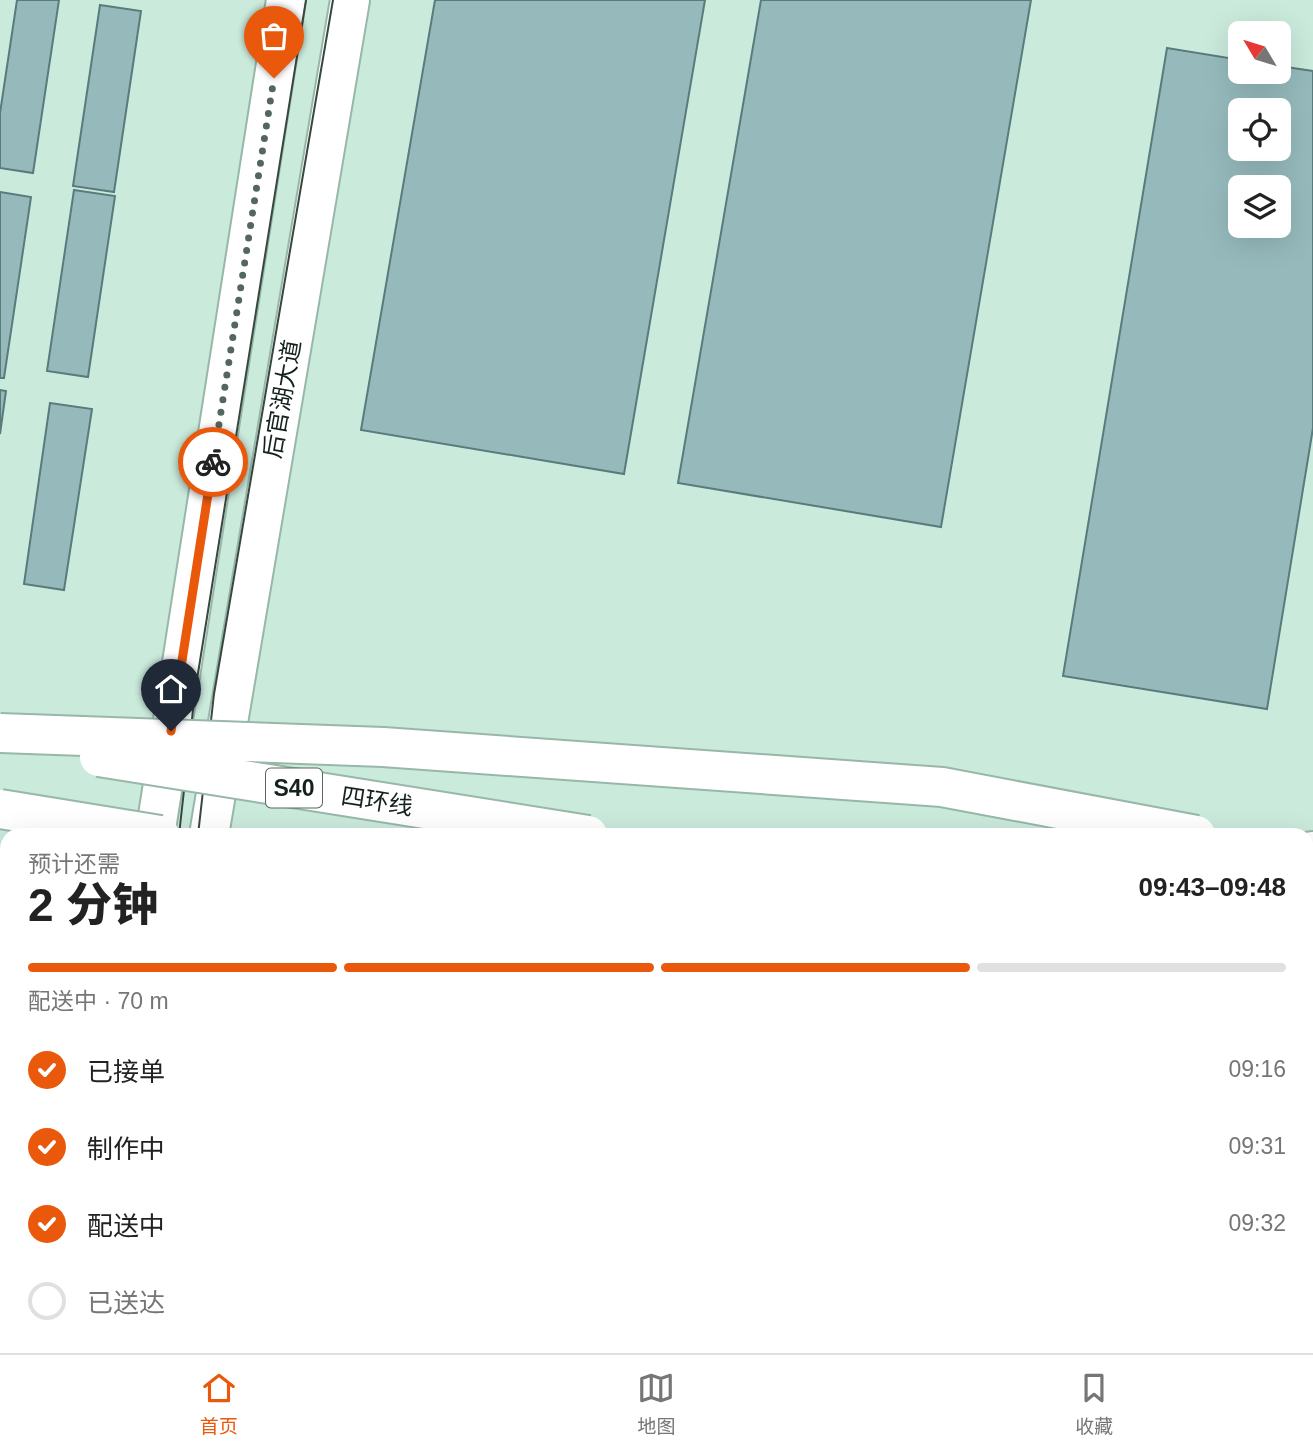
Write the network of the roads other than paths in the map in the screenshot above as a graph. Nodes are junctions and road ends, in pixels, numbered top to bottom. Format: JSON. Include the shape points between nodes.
{"nodes":[{"id":1,"x":286,"y":0,"type":"edge"},
{"id":2,"x":350,"y":0,"type":"edge"},
{"id":3,"x":0,"y":733,"type":"edge"},
{"id":4,"x":0,"y":741,"type":"edge"},
{"id":5,"x":0,"y":809,"type":"edge"},
{"id":6,"x":117,"y":828,"type":"edge"},
{"id":7,"x":156,"y":828,"type":"edge"},
{"id":8,"x":210,"y":828,"type":"edge"},
{"id":9,"x":544,"y":828,"type":"edge"},
{"id":10,"x":1159,"y":828,"type":"edge"}],
"edges":[{"from":1,"to":7,"type":"main road"},
{"from":2,"to":8,"type":"main road","name":"后官湖大道"},
{"from":3,"to":10,"type":"main road","bridge":true,"via":[[383,747],[942,787]]},
{"from":4,"to":9,"type":"main road","name":"四环线","number":"S40","bridge":true},
{"from":5,"to":6,"type":"main road","bridge":true}]}
